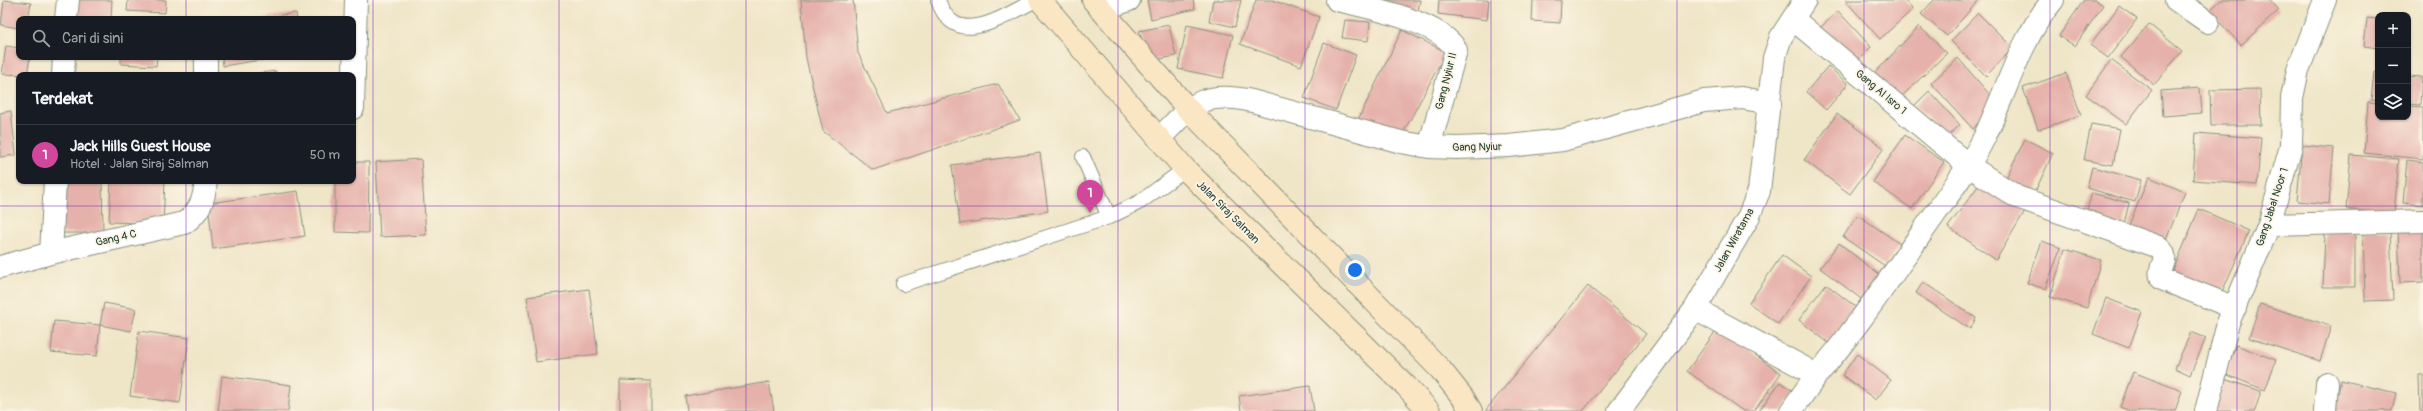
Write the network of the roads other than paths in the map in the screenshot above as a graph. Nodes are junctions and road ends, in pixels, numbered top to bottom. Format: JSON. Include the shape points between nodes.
{"nodes":[{"id":1,"x":68,"y":0,"type":"edge"},
{"id":2,"x":356,"y":0,"type":"edge"},
{"id":3,"x":938,"y":0,"type":"edge"},
{"id":4,"x":1036,"y":0,"type":"edge"},
{"id":5,"x":1040,"y":0,"type":"edge"},
{"id":6,"x":1128,"y":0,"type":"edge"},
{"id":7,"x":1337,"y":0,"type":"edge"},
{"id":8,"x":1805,"y":0,"type":"edge"},
{"id":9,"x":2176,"y":0,"type":"edge"},
{"id":10,"x":2325,"y":0,"type":"edge"},
{"id":11,"x":2044,"y":3,"type":"edge"},
{"id":12,"x":1097,"y":5,"type":"edge"},
{"id":13,"x":66,"y":16,"type":"edge"},
{"id":14,"x":356,"y":16,"type":"edge"},
{"id":15,"x":1793,"y":19,"type":"junction"},
{"id":16,"x":2208,"y":22,"type":"dead end"},
{"id":17,"x":64,"y":60,"type":"edge"},
{"id":18,"x":206,"y":60,"type":"edge"},
{"id":19,"x":354,"y":60,"type":"edge"},
{"id":20,"x":63,"y":72,"type":"edge"},
{"id":21,"x":206,"y":72,"type":"edge"},
{"id":22,"x":354,"y":72,"type":"edge"},
{"id":23,"x":1770,"y":103,"type":"junction"},
{"id":24,"x":1188,"y":109,"type":"junction"},
{"id":25,"x":1159,"y":139,"type":"junction"},
{"id":26,"x":1429,"y":147,"type":"junction"},
{"id":27,"x":1083,"y":157,"type":"dead end"},
{"id":28,"x":1968,"y":166,"type":"junction"},
{"id":29,"x":1185,"y":169,"type":"junction"},
{"id":30,"x":56,"y":184,"type":"edge"},
{"id":31,"x":206,"y":184,"type":"edge"},
{"id":32,"x":1109,"y":216,"type":"junction"},
{"id":33,"x":2423,"y":221,"type":"edge"},
{"id":34,"x":2269,"y":225,"type":"junction"},
{"id":35,"x":51,"y":253,"type":"junction"},
{"id":36,"x":0,"y":267,"type":"edge"},
{"id":37,"x":903,"y":284,"type":"dead end"},
{"id":38,"x":2235,"y":308,"type":"junction"},
{"id":39,"x":1695,"y":309,"type":"junction"},
{"id":40,"x":1816,"y":376,"type":"junction"},
{"id":41,"x":2327,"y":384,"type":"dead end"},
{"id":42,"x":1429,"y":411,"type":"edge"},
{"id":43,"x":1472,"y":411,"type":"edge"},
{"id":44,"x":1619,"y":411,"type":"edge"},
{"id":45,"x":1791,"y":411,"type":"edge"},
{"id":46,"x":2206,"y":411,"type":"edge"},
{"id":47,"x":2325,"y":411,"type":"edge"}],
"edges":[{"from":1,"to":13,"type":"street"},
{"from":2,"to":14,"type":"street"},
{"from":3,"to":4,"type":"lane","via":[[953,23],[958,26],[980,27]]},
{"from":5,"to":25,"type":"street","name":"Jalan Siraj Salman"},
{"from":6,"to":12,"type":"street"},
{"from":7,"to":26,"type":"street","name":"Gang Nyiur II","via":[[1426,25],[1451,41],[1456,50]]},
{"from":8,"to":15,"type":"street","name":"Jalan Wiratama"},
{"from":9,"to":16,"type":"street"},
{"from":10,"to":34,"type":"street","name":"Gang Jabal Noor 1","via":[[2298,70],[2292,98],[2291,146]]},
{"from":11,"to":28,"type":"street","via":[[1984,138]]},
{"from":12,"to":24,"type":"street"},
{"from":15,"to":23,"type":"street","name":"Jalan Wiratama","via":[[1781,37],[1774,58]]},
{"from":15,"to":28,"type":"street","name":"Gang Al Isro 1"},
{"from":17,"to":20,"type":"street"},
{"from":18,"to":21,"type":"street"},
{"from":19,"to":22,"type":"street"},
{"from":23,"to":26,"type":"street","name":"Gang Nyiur","via":[[1728,97],[1704,101],[1563,140],[1509,146]]},
{"from":23,"to":39,"type":"street","name":"Jalan Wiratama","via":[[1759,191],[1748,218]]},
{"from":24,"to":25,"type":"street","name":"Gang Nyiur"},
{"from":24,"to":26,"type":"street","name":"Gang Nyiur","via":[[1212,97],[1231,96],[1401,142]]},
{"from":24,"to":43,"type":"street","via":[[1441,370]]},
{"from":25,"to":29,"type":"street","name":"Jalan Siraj Salman"},
{"from":27,"to":32,"type":"lane"},
{"from":28,"to":38,"type":"street","name":"Gang Al Isro 1","via":[[2017,197],[2156,246],[2164,253],[2165,258],[2160,273],[2162,279]]},
{"from":28,"to":40,"type":"street","via":[[1892,276]]},
{"from":29,"to":32,"type":"lane","via":[[1140,202]]},
{"from":29,"to":42,"type":"street","name":"Jalan Siraj Salman","via":[[1408,387]]},
{"from":30,"to":35,"type":"street"},
{"from":31,"to":35,"type":"street","name":"Gang 4 C","via":[[202,205],[194,216],[184,223]]},
{"from":32,"to":37,"type":"lane"},
{"from":33,"to":34,"type":"street"},
{"from":34,"to":38,"type":"street","name":"Gang Jabal Noor 1"},
{"from":35,"to":36,"type":"street","name":"Gang 4 C"},
{"from":38,"to":46,"type":"street","name":"Gang Jabal Noor 1","via":[[2221,347]]},
{"from":39,"to":40,"type":"street"},
{"from":39,"to":44,"type":"street","name":"Jalan Wiratama"},
{"from":40,"to":45,"type":"street"},
{"from":41,"to":47,"type":"street"}]}
